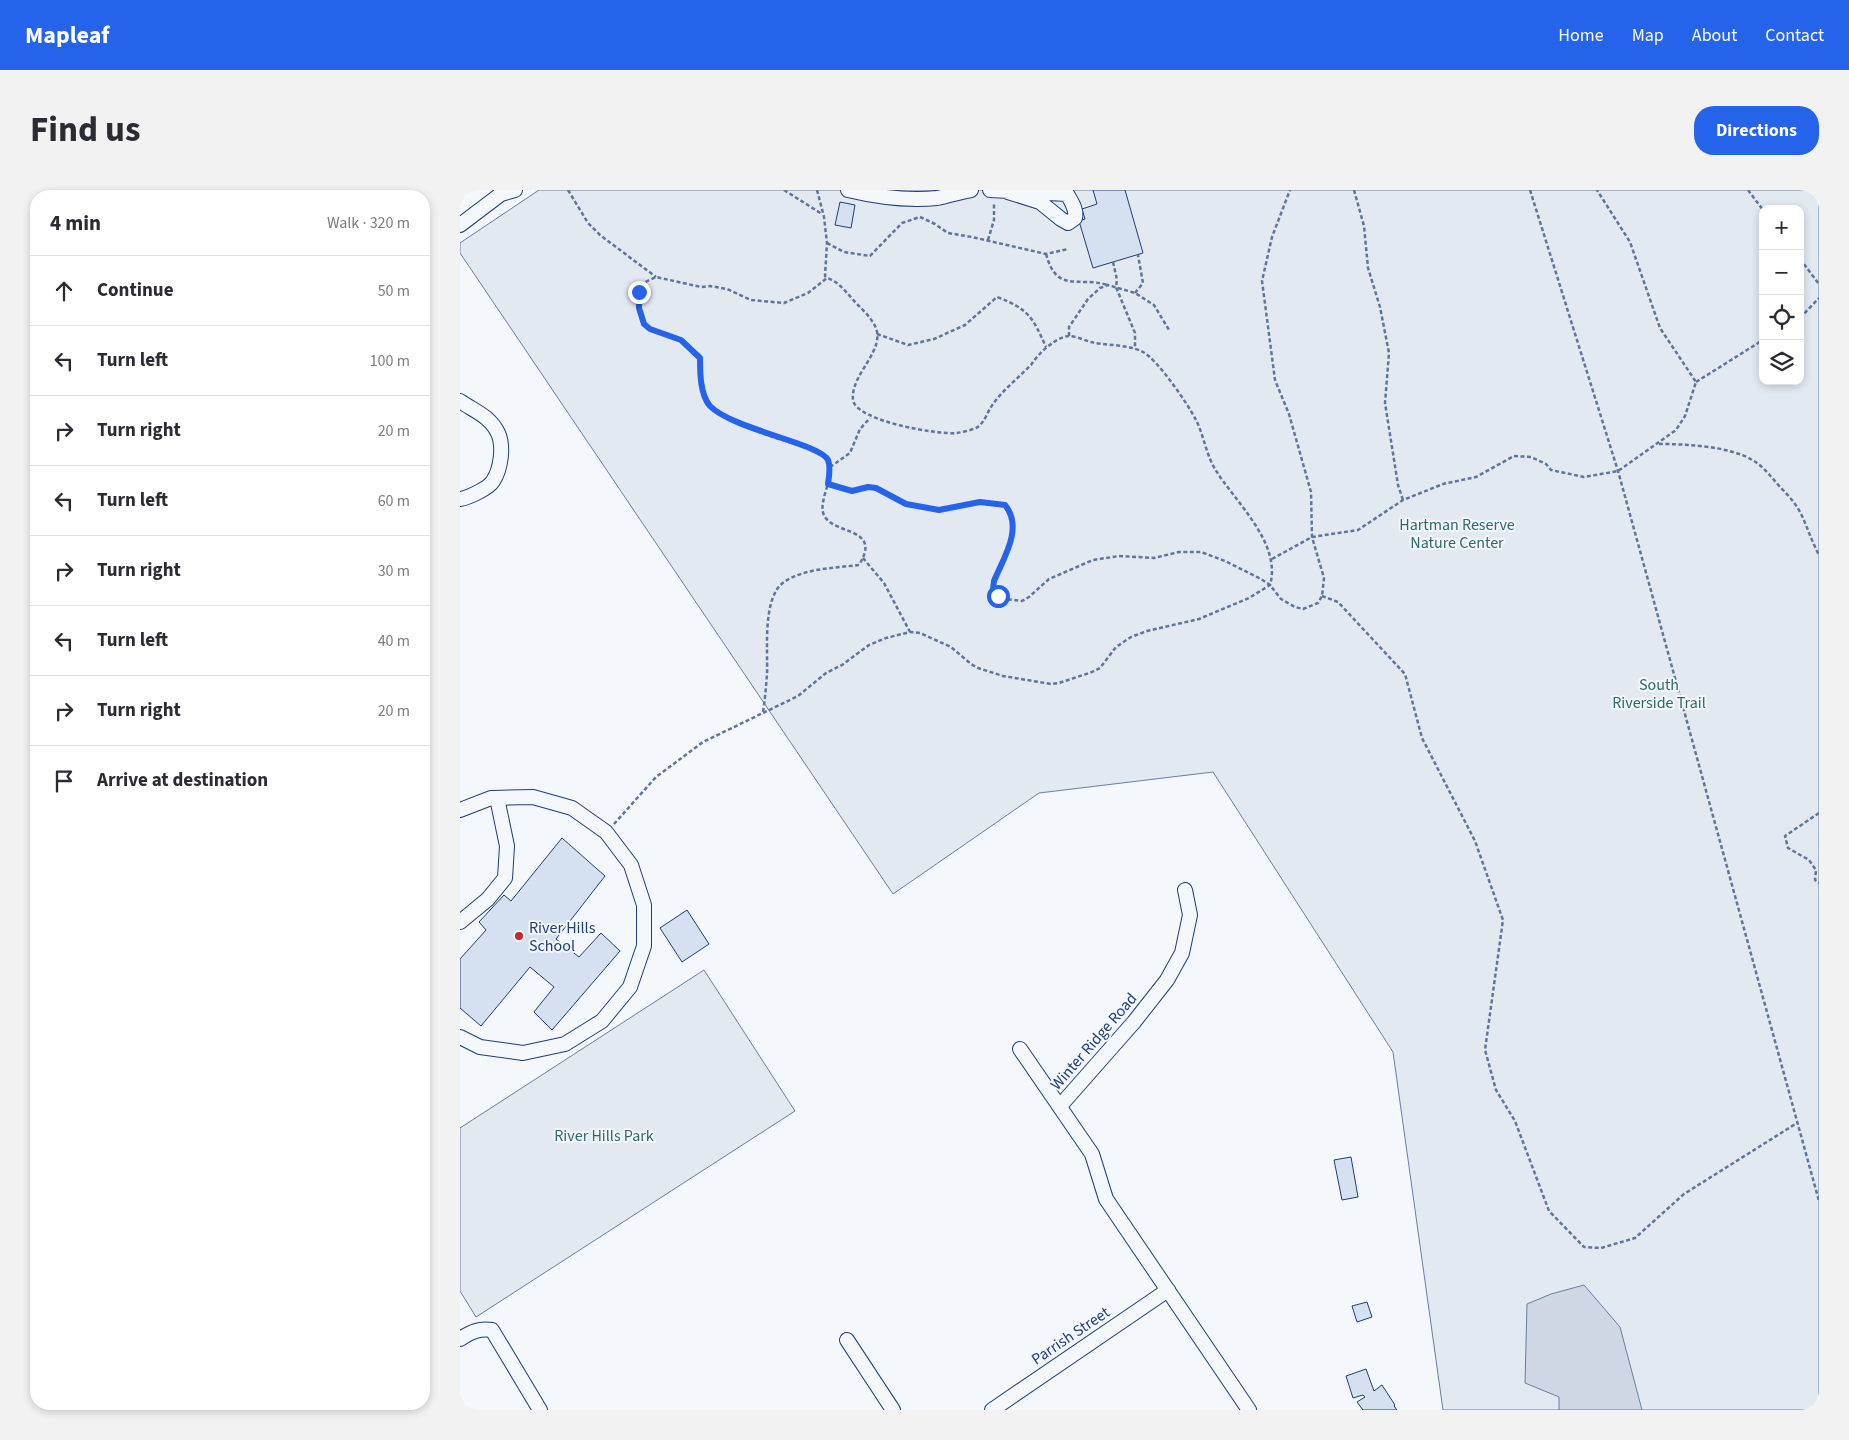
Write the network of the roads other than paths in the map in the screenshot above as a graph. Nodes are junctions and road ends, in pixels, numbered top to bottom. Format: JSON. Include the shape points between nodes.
{"nodes":[{"id":1,"x":516,"y":190,"type":"edge"},
{"id":2,"x":848,"y":190,"type":"edge"},
{"id":3,"x":971,"y":190,"type":"edge"},
{"id":4,"x":1008,"y":192,"type":"dead end"},
{"id":5,"x":992,"y":197,"type":"edge"},
{"id":6,"x":460,"y":225,"type":"edge"},
{"id":7,"x":460,"y":401,"type":"edge"},
{"id":8,"x":460,"y":499,"type":"edge"},
{"id":9,"x":497,"y":798,"type":"junction"},
{"id":10,"x":460,"y":810,"type":"edge"},
{"id":11,"x":1185,"y":890,"type":"dead end"},
{"id":12,"x":460,"y":922,"type":"edge"},
{"id":13,"x":460,"y":1037,"type":"edge"},
{"id":14,"x":1020,"y":1049,"type":"dead end"},
{"id":15,"x":1060,"y":1106,"type":"junction"},
{"id":16,"x":1168,"y":1290,"type":"junction"},
{"id":17,"x":460,"y":1339,"type":"edge"},
{"id":18,"x":847,"y":1340,"type":"dead end"},
{"id":19,"x":540,"y":1410,"type":"edge"},
{"id":20,"x":893,"y":1410,"type":"edge"},
{"id":21,"x":992,"y":1410,"type":"edge"},
{"id":22,"x":1249,"y":1410,"type":"edge"}],
"edges":[{"from":1,"to":6,"type":"street","via":[[501,194]]},
{"from":2,"to":3,"type":"street","via":[[871,196],[916,200]]},
{"from":4,"to":5,"type":"street"},
{"from":7,"to":8,"type":"street","via":[[486,416],[498,433],[502,453],[493,482]]},
{"from":9,"to":10,"type":"street"},
{"from":9,"to":12,"type":"street","via":[[507,846],[504,878],[488,899]]},
{"from":9,"to":13,"type":"street","via":[[533,797],[572,808],[606,832],[631,865],[644,905],[644,946],[630,987],[602,1021],[565,1044],[523,1053],[480,1047]]},
{"from":11,"to":15,"type":"street","name":"Winter Ridge Road","via":[[1190,916],[1182,953],[1167,980]]},
{"from":14,"to":15,"type":"street"},
{"from":15,"to":16,"type":"street","name":"Winter Ridge Road","via":[[1092,1154],[1106,1200]]},
{"from":16,"to":21,"type":"street","name":"Parrish Street"},
{"from":16,"to":22,"type":"street","name":"Winter Ridge Road"},
{"from":17,"to":19,"type":"street","via":[[470,1332],[492,1330]]},
{"from":18,"to":20,"type":"street"}]}
